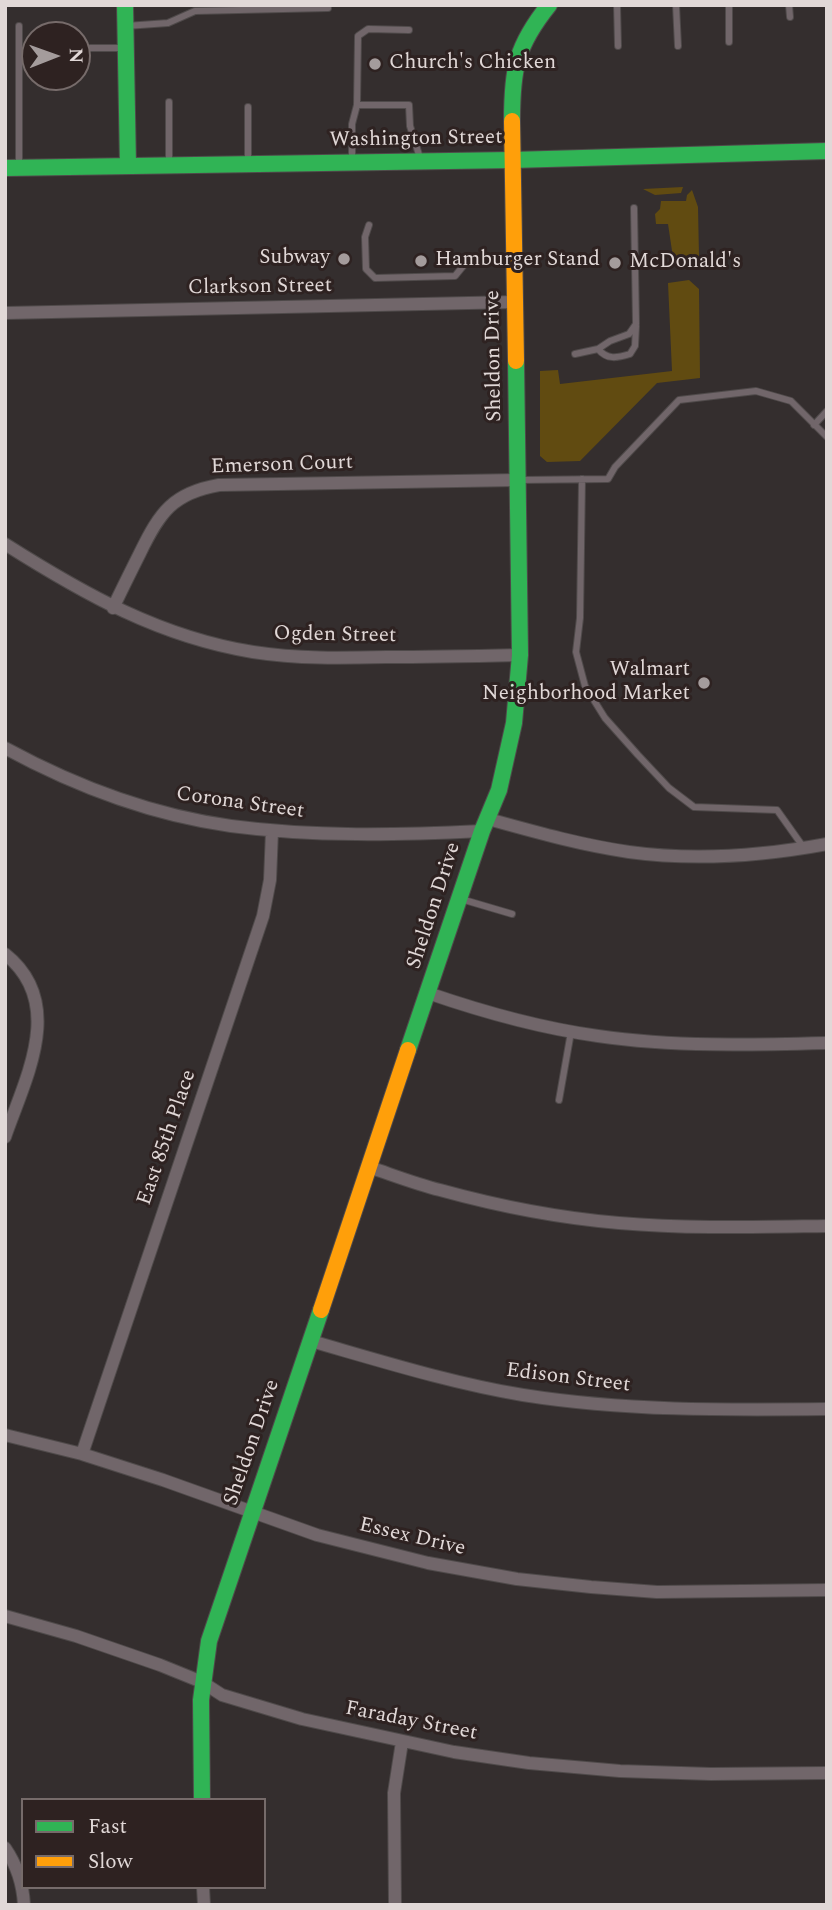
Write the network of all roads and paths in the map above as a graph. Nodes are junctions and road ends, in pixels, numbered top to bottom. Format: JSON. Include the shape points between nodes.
{"nodes":[{"id":1,"x":125,"y":5,"type":"edge"},
{"id":2,"x":549,"y":5,"type":"edge"},
{"id":3,"x":617,"y":5,"type":"edge"},
{"id":4,"x":676,"y":5,"type":"edge"},
{"id":5,"x":729,"y":5,"type":"edge"},
{"id":6,"x":789,"y":5,"type":"edge"},
{"id":7,"x":328,"y":8,"type":"dead end"},
{"id":8,"x":790,"y":17,"type":"dead end"},
{"id":9,"x":19,"y":26,"type":"dead end"},
{"id":10,"x":126,"y":26,"type":"junction"},
{"id":11,"x":409,"y":30,"type":"dead end"},
{"id":12,"x":729,"y":42,"type":"dead end"},
{"id":13,"x":618,"y":46,"type":"dead end"},
{"id":14,"x":678,"y":46,"type":"dead end"},
{"id":15,"x":91,"y":48,"type":"edge"},
{"id":16,"x":126,"y":48,"type":"junction"},
{"id":17,"x":169,"y":102,"type":"dead end"},
{"id":18,"x":357,"y":105,"type":"junction"},
{"id":19,"x":248,"y":107,"type":"dead end"},
{"id":20,"x":827,"y":151,"type":"edge"},
{"id":21,"x":512,"y":160,"type":"junction"},
{"id":22,"x":421,"y":161,"type":"junction"},
{"id":23,"x":352,"y":162,"type":"junction"},
{"id":24,"x":248,"y":164,"type":"junction"},
{"id":25,"x":128,"y":166,"type":"junction"},
{"id":26,"x":169,"y":166,"type":"junction"},
{"id":27,"x":12,"y":168,"type":"edge"},
{"id":28,"x":634,"y":208,"type":"dead end"},
{"id":29,"x":369,"y":225,"type":"dead end"},
{"id":30,"x":464,"y":265,"type":"dead end"},
{"id":31,"x":515,"y":302,"type":"junction"},
{"id":32,"x":5,"y":313,"type":"edge"},
{"id":33,"x":636,"y":324,"type":"junction"},
{"id":34,"x":598,"y":349,"type":"junction"},
{"id":35,"x":575,"y":354,"type":"dead end"},
{"id":36,"x":827,"y":411,"type":"edge"},
{"id":37,"x":814,"y":425,"type":"junction"},
{"id":38,"x":827,"y":438,"type":"edge"},
{"id":39,"x":582,"y":479,"type":"junction"},
{"id":40,"x":517,"y":480,"type":"junction"},
{"id":41,"x":5,"y":544,"type":"edge"},
{"id":42,"x":113,"y":608,"type":"junction"},
{"id":43,"x":520,"y":655,"type":"junction"},
{"id":44,"x":5,"y":748,"type":"edge"},
{"id":45,"x":485,"y":825,"type":"junction"},
{"id":46,"x":272,"y":831,"type":"junction"},
{"id":47,"x":827,"y":844,"type":"edge"},
{"id":48,"x":804,"y":848,"type":"junction"},
{"id":49,"x":459,"y":898,"type":"junction"},
{"id":50,"x":512,"y":914,"type":"dead end"},
{"id":51,"x":5,"y":954,"type":"edge"},
{"id":52,"x":428,"y":993,"type":"junction"},
{"id":53,"x":571,"y":1032,"type":"junction"},
{"id":54,"x":827,"y":1043,"type":"edge"},
{"id":55,"x":559,"y":1100,"type":"dead end"},
{"id":56,"x":5,"y":1137,"type":"edge"},
{"id":57,"x":369,"y":1167,"type":"junction"},
{"id":58,"x":827,"y":1226,"type":"edge"},
{"id":59,"x":311,"y":1341,"type":"junction"},
{"id":60,"x":827,"y":1409,"type":"edge"},
{"id":61,"x":5,"y":1435,"type":"edge"},
{"id":62,"x":82,"y":1454,"type":"junction"},
{"id":63,"x":252,"y":1512,"type":"junction"},
{"id":64,"x":827,"y":1590,"type":"edge"},
{"id":65,"x":5,"y":1616,"type":"edge"},
{"id":66,"x":202,"y":1682,"type":"junction"},
{"id":67,"x":402,"y":1742,"type":"junction"},
{"id":68,"x":827,"y":1773,"type":"edge"},
{"id":69,"x":202,"y":1798,"type":"edge"},
{"id":70,"x":5,"y":1848,"type":"edge"},
{"id":71,"x":21,"y":1882,"type":"edge"},
{"id":72,"x":395,"y":1905,"type":"edge"}],
"edges":[{"from":1,"to":10,"type":"street"},
{"from":2,"to":21,"type":"street","name":"Sheldon Drive","via":[[528,31],[514,63]]},
{"from":3,"to":13,"type":"lane"},
{"from":4,"to":14,"type":"lane"},
{"from":5,"to":12,"type":"lane"},
{"from":6,"to":8,"type":"lane"},
{"from":7,"to":10,"type":"lane","via":[[195,11],[168,23]]},
{"from":9,"to":27,"type":"lane"},
{"from":10,"to":16,"type":"street"},
{"from":11,"to":18,"type":"lane","via":[[368,30],[358,36]]},
{"from":15,"to":16,"type":"lane"},
{"from":16,"to":25,"type":"street"},
{"from":17,"to":26,"type":"lane"},
{"from":18,"to":22,"type":"lane","via":[[409,105]]},
{"from":18,"to":23,"type":"lane"},
{"from":19,"to":24,"type":"lane"},
{"from":20,"to":21,"type":"street","name":"Washington Street"},
{"from":21,"to":22,"type":"street","name":"Washington Street"},
{"from":21,"to":31,"type":"street","name":"Sheldon Drive"},
{"from":22,"to":23,"type":"street","name":"Washington Street"},
{"from":23,"to":24,"type":"street","name":"Washington Street"},
{"from":24,"to":26,"type":"street","name":"Washington Street"},
{"from":25,"to":26,"type":"street","name":"Washington Street"},
{"from":25,"to":27,"type":"street","name":"Washington Street"},
{"from":28,"to":33,"type":"lane"},
{"from":29,"to":30,"type":"lane","via":[[366,270],[375,278],[455,276]]},
{"from":31,"to":32,"type":"street","name":"Clarkson Street"},
{"from":31,"to":40,"type":"street","name":"Sheldon Drive"},
{"from":33,"to":34,"type":"lane","via":[[629,334]]},
{"from":33,"to":34,"type":"lane","via":[[630,354],[609,358]]},
{"from":34,"to":35,"type":"lane"},
{"from":36,"to":37,"type":"lane"},
{"from":37,"to":38,"type":"lane"},
{"from":37,"to":39,"type":"lane","via":[[791,401],[756,391],[679,400],[608,479]]},
{"from":39,"to":40,"type":"lane"},
{"from":39,"to":48,"type":"lane","via":[[576,652],[585,686],[605,719],[669,788],[694,807],[777,810]]},
{"from":40,"to":42,"type":"street","name":"Emerson Court","via":[[203,488],[162,513]]},
{"from":40,"to":43,"type":"street","name":"Sheldon Drive"},
{"from":41,"to":42,"type":"street","name":"Ogden Street"},
{"from":42,"to":43,"type":"street","name":"Ogden Street","via":[[192,638],[300,658]]},
{"from":43,"to":45,"type":"street","name":"Sheldon Drive","via":[[511,741]]},
{"from":44,"to":46,"type":"street","name":"Corona Street","via":[[111,796],[195,820]]},
{"from":45,"to":46,"type":"street","name":"Corona Street","via":[[429,834]]},
{"from":45,"to":48,"type":"street","name":"Corona Street","via":[[645,853],[723,857]]},
{"from":45,"to":49,"type":"street","name":"Sheldon Drive"},
{"from":46,"to":62,"type":"street","name":"East 85th Place","via":[[263,916]]},
{"from":47,"to":48,"type":"street","name":"Corona Street"},
{"from":49,"to":50,"type":"lane"},
{"from":49,"to":52,"type":"street","name":"Sheldon Drive"},
{"from":51,"to":56,"type":"street","via":[[32,990],[38,1026],[32,1063]]},
{"from":52,"to":53,"type":"street","via":[[484,1012]]},
{"from":52,"to":57,"type":"street","name":"Sheldon Drive"},
{"from":53,"to":54,"type":"street","via":[[736,1046]]},
{"from":53,"to":55,"type":"lane"},
{"from":57,"to":58,"type":"street","via":[[485,1202],[605,1222],[681,1227]]},
{"from":57,"to":59,"type":"street","name":"Sheldon Drive"},
{"from":59,"to":60,"type":"street","name":"Edison Street","via":[[420,1373],[596,1404],[708,1410]]},
{"from":59,"to":63,"type":"street","name":"Sheldon Drive"},
{"from":61,"to":62,"type":"street","name":"Essex Drive"},
{"from":62,"to":63,"type":"street","name":"Essex Drive"},
{"from":63,"to":64,"type":"street","name":"Essex Drive","via":[[357,1546],[517,1579],[657,1592]]},
{"from":63,"to":66,"type":"street","name":"Sheldon Drive","via":[[209,1641]]},
{"from":65,"to":66,"type":"street","name":"Faraday Street","via":[[76,1636]]},
{"from":66,"to":67,"type":"street","name":"Faraday Street","via":[[222,1695]]},
{"from":66,"to":69,"type":"street","name":"Sheldon Drive"},
{"from":67,"to":68,"type":"street","name":"Faraday Street","via":[[529,1763],[620,1771]]},
{"from":67,"to":72,"type":"street","via":[[394,1793]]},
{"from":70,"to":71,"type":"street"}]}
